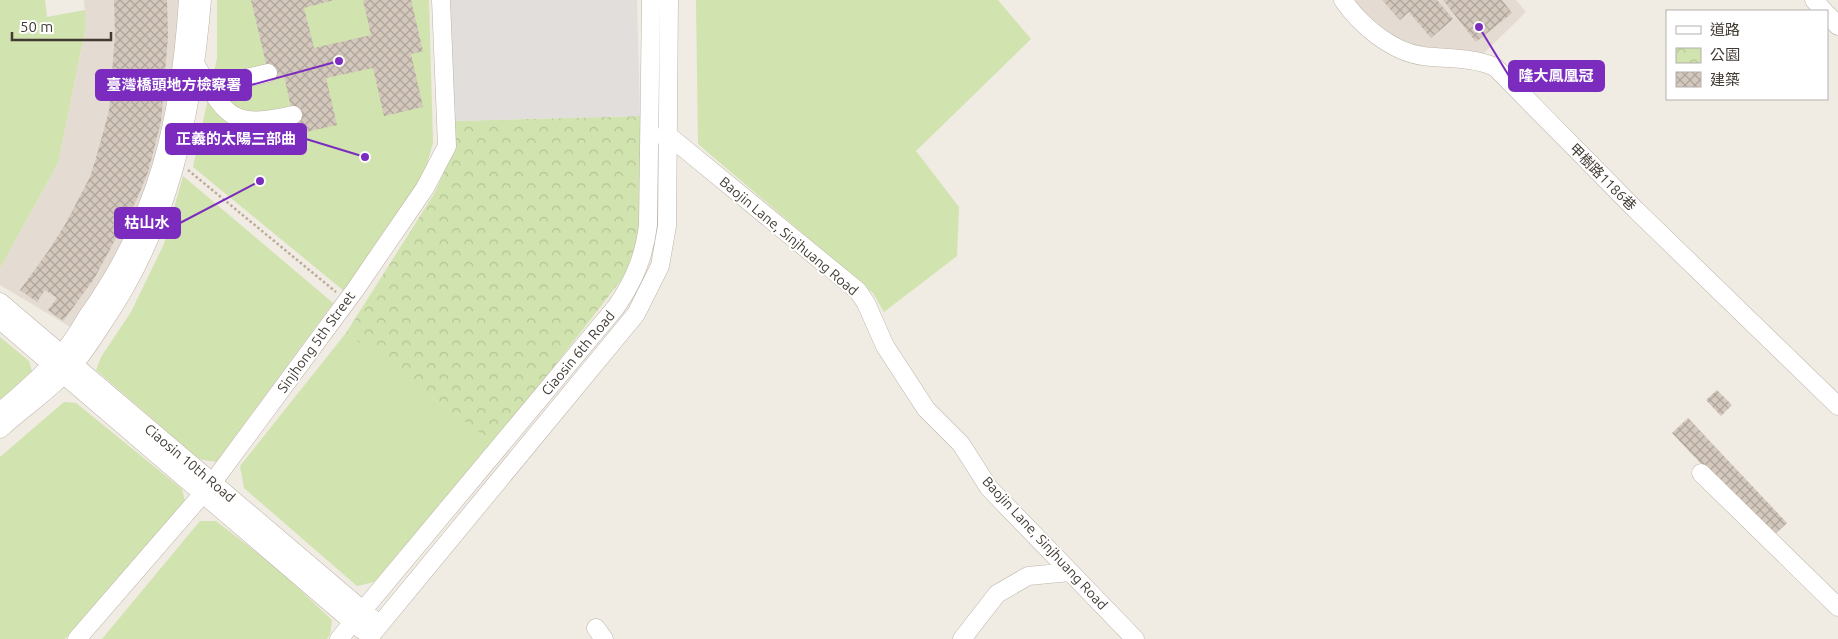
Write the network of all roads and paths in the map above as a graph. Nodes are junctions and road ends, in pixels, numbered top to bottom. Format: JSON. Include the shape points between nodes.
{"nodes":[{"id":1,"x":188,"y":0,"type":"edge"},
{"id":2,"x":202,"y":0,"type":"edge"},
{"id":3,"x":441,"y":0,"type":"edge"},
{"id":4,"x":651,"y":0,"type":"edge"},
{"id":5,"x":670,"y":0,"type":"edge"},
{"id":6,"x":1343,"y":0,"type":"edge"},
{"id":7,"x":1814,"y":0,"type":"edge"},
{"id":8,"x":1823,"y":10,"type":"edge"},
{"id":9,"x":1828,"y":15,"type":"edge"},
{"id":10,"x":1838,"y":26,"type":"edge"},
{"id":11,"x":268,"y":73,"type":"dead end"},
{"id":12,"x":199,"y":81,"type":"junction"},
{"id":13,"x":293,"y":117,"type":"dead end"},
{"id":14,"x":649,"y":136,"type":"junction"},
{"id":15,"x":669,"y":136,"type":"junction"},
{"id":16,"x":177,"y":161,"type":"junction"},
{"id":17,"x":347,"y":301,"type":"junction"},
{"id":18,"x":0,"y":302,"type":"edge"},
{"id":19,"x":0,"y":320,"type":"edge"},
{"id":20,"x":63,"y":364,"type":"junction"},
{"id":21,"x":1838,"y":406,"type":"edge"},
{"id":22,"x":0,"y":412,"type":"edge"},
{"id":23,"x":0,"y":429,"type":"edge"},
{"id":24,"x":1701,"y":473,"type":"dead end"},
{"id":25,"x":208,"y":488,"type":"junction"},
{"id":26,"x":1070,"y":572,"type":"junction"},
{"id":27,"x":1838,"y":607,"type":"edge"},
{"id":28,"x":358,"y":616,"type":"junction"},
{"id":29,"x":372,"y":633,"type":"edge"},
{"id":30,"x":77,"y":639,"type":"edge"},
{"id":31,"x":338,"y":639,"type":"edge"},
{"id":32,"x":962,"y":639,"type":"edge"},
{"id":33,"x":1135,"y":639,"type":"edge"}],
"edges":[{"from":1,"to":20,"type":"street","via":[[184,62],[165,158],[140,227]]},
{"from":2,"to":12,"type":"street"},
{"from":3,"to":17,"type":"street","name":"Sinjhong 5th Street","via":[[447,146],[425,188]]},
{"from":4,"to":14,"type":"street","name":"Ciaosin 6th Road"},
{"from":5,"to":15,"type":"street","name":"Ciaosin 6th Road"},
{"from":6,"to":21,"type":"street","name":"甲樹路1186巷","via":[[1352,14],[1402,49],[1422,56],[1482,62],[1495,67],[1636,210]]},
{"from":7,"to":8,"type":"street"},
{"from":9,"to":10,"type":"street"},
{"from":11,"to":12,"type":"street"},
{"from":12,"to":13,"type":"street","via":[[218,111],[235,123],[256,126]]},
{"from":12,"to":16,"type":"street"},
{"from":14,"to":15,"type":"street"},
{"from":14,"to":28,"type":"street","name":"Ciaosin 6th Road","via":[[648,226],[631,285],[610,315]]},
{"from":15,"to":26,"type":"street","name":"Baojin Lane, Sinjhuang Road","via":[[858,291],[885,346],[926,409],[961,444],[989,488]]},
{"from":15,"to":29,"type":"street","name":"Ciaosin 6th Road","via":[[665,246],[660,266],[636,314]]},
{"from":16,"to":17,"type":"path"},
{"from":16,"to":20,"type":"street","via":[[153,232],[119,300]]},
{"from":17,"to":25,"type":"street","name":"Sinjhong 5th Street"},
{"from":18,"to":20,"type":"street","name":"Ciaosin 10th Road"},
{"from":19,"to":20,"type":"street","name":"Ciaosin 10th Road"},
{"from":20,"to":22,"type":"street"},
{"from":20,"to":23,"type":"street"},
{"from":20,"to":25,"type":"street","name":"Ciaosin 10th Road"},
{"from":24,"to":27,"type":"street"},
{"from":25,"to":28,"type":"street","name":"Ciaosin 10th Road"},
{"from":25,"to":30,"type":"street","name":"Sinjhong 5th Street"},
{"from":26,"to":32,"type":"street","via":[[1028,576],[997,594]]},
{"from":26,"to":33,"type":"street","name":"Baojin Lane, Sinjhuang Road"},
{"from":28,"to":29,"type":"street","name":"Ciaosin 10th Road"},
{"from":28,"to":31,"type":"street","name":"Ciaosin 6th Road"}]}
